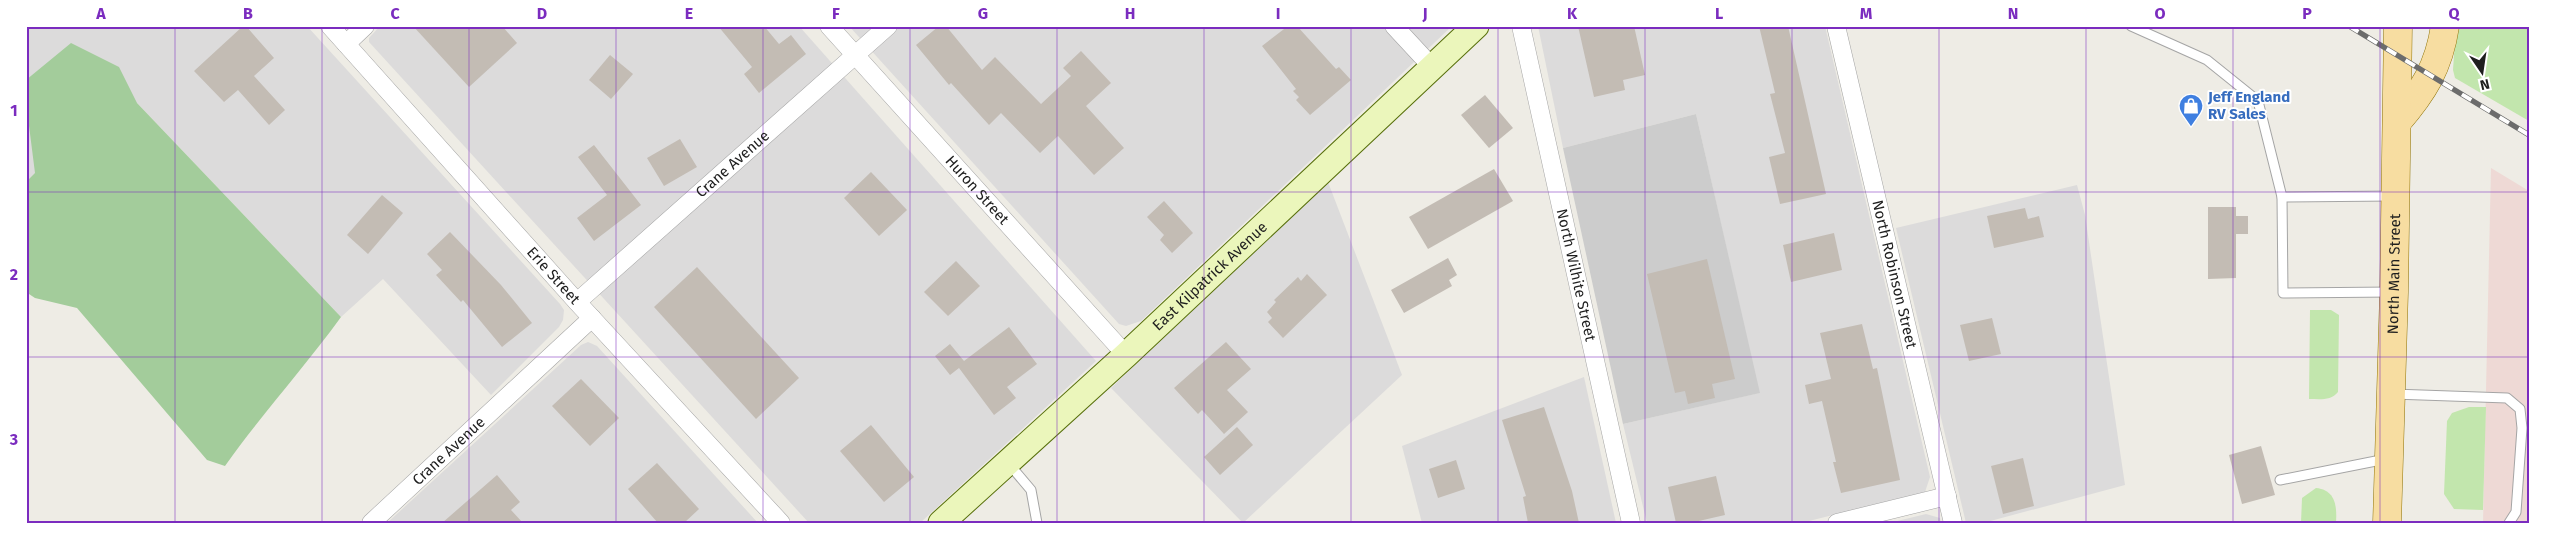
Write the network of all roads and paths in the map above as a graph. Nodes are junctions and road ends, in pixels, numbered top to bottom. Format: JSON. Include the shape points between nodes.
{"nodes":[{"id":1,"x":330,"y":26,"type":"edge"},
{"id":2,"x":365,"y":26,"type":"edge"},
{"id":3,"x":829,"y":26,"type":"edge"},
{"id":4,"x":888,"y":26,"type":"edge"},
{"id":5,"x":1394,"y":26,"type":"edge"},
{"id":6,"x":1476,"y":26,"type":"edge"},
{"id":7,"x":1521,"y":26,"type":"edge"},
{"id":8,"x":1836,"y":26,"type":"edge"},
{"id":9,"x":2131,"y":26,"type":"edge"},
{"id":10,"x":2398,"y":26,"type":"edge"},
{"id":11,"x":2445,"y":26,"type":"edge"},
{"id":12,"x":346,"y":44,"type":"junction"},
{"id":13,"x":855,"y":55,"type":"junction"},
{"id":14,"x":1432,"y":67,"type":"junction"},
{"id":15,"x":2397,"y":122,"type":"junction"},
{"id":16,"x":2396,"y":196,"type":"junction"},
{"id":17,"x":2282,"y":197,"type":"junction"},
{"id":18,"x":2394,"y":292,"type":"junction"},
{"id":19,"x":577,"y":302,"type":"junction"},
{"id":20,"x":592,"y":318,"type":"junction"},
{"id":21,"x":1126,"y":355,"type":"junction"},
{"id":22,"x":2390,"y":394,"type":"junction"},
{"id":23,"x":2388,"y":458,"type":"junction"},
{"id":24,"x":1007,"y":462,"type":"junction"},
{"id":25,"x":2280,"y":480,"type":"dead end"},
{"id":26,"x":1947,"y":496,"type":"junction"},
{"id":27,"x":371,"y":523,"type":"edge"},
{"id":28,"x":781,"y":523,"type":"edge"},
{"id":29,"x":941,"y":523,"type":"edge"},
{"id":30,"x":1037,"y":523,"type":"edge"},
{"id":31,"x":1631,"y":523,"type":"edge"},
{"id":32,"x":1837,"y":523,"type":"edge"},
{"id":33,"x":1953,"y":523,"type":"edge"},
{"id":34,"x":2387,"y":523,"type":"edge"},
{"id":35,"x":2509,"y":523,"type":"edge"}],
"edges":[{"from":1,"to":12,"type":"street","name":"Erie Street"},
{"from":2,"to":12,"type":"street"},
{"from":3,"to":13,"type":"street","name":"Huron Street"},
{"from":4,"to":13,"type":"street","name":"Crane Avenue"},
{"from":5,"to":14,"type":"street"},
{"from":6,"to":14,"type":"street","name":"East Kilpatrick Avenue"},
{"from":7,"to":31,"type":"street","name":"North Wilhite Street"},
{"from":8,"to":26,"type":"street","name":"North Robinson Street"},
{"from":9,"to":17,"type":"lane","via":[[2207,60],[2258,101]]},
{"from":10,"to":15,"type":"main road","name":"North Main Street"},
{"from":11,"to":15,"type":"main road","via":[[2433,71],[2421,94]]},
{"from":12,"to":19,"type":"street","name":"Erie Street"},
{"from":13,"to":19,"type":"street","name":"Crane Avenue"},
{"from":13,"to":21,"type":"street","name":"Huron Street"},
{"from":14,"to":21,"type":"street","name":"East Kilpatrick Avenue"},
{"from":15,"to":16,"type":"main road","name":"North Main Street"},
{"from":16,"to":17,"type":"lane"},
{"from":16,"to":18,"type":"main road","name":"North Main Street"},
{"from":17,"to":18,"type":"lane","via":[[2283,293]]},
{"from":18,"to":22,"type":"main road","name":"North Main Street"},
{"from":19,"to":20,"type":"street","name":"Erie Street"},
{"from":20,"to":27,"type":"street","name":"Crane Avenue"},
{"from":20,"to":28,"type":"street","name":"Erie Street"},
{"from":21,"to":24,"type":"street","name":"East Kilpatrick Avenue"},
{"from":22,"to":23,"type":"main road","name":"North Main Street"},
{"from":22,"to":35,"type":"lane","via":[[2507,398],[2520,409],[2522,428],[2516,512]]},
{"from":23,"to":25,"type":"lane"},
{"from":23,"to":34,"type":"main road","name":"North Main Street"},
{"from":24,"to":29,"type":"street","name":"East Kilpatrick Avenue"},
{"from":24,"to":30,"type":"lane","via":[[1031,490]]},
{"from":26,"to":32,"type":"street"},
{"from":26,"to":33,"type":"street","name":"North Robinson Street"}]}
